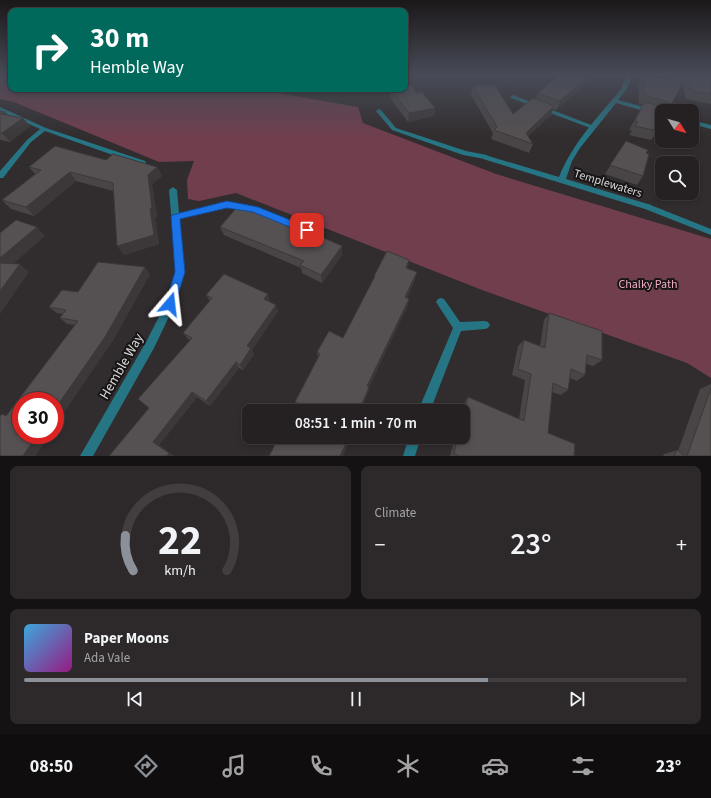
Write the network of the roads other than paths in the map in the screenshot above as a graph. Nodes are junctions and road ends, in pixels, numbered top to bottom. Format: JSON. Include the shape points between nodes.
{"nodes":[{"id":1,"x":618,"y":95,"type":"edge"},
{"id":2,"x":513,"y":98,"type":"dead end"},
{"id":3,"x":614,"y":100,"type":"junction"},
{"id":4,"x":0,"y":109,"type":"edge"},
{"id":5,"x":379,"y":111,"type":"dead end"},
{"id":6,"x":655,"y":112,"type":"edge"},
{"id":7,"x":699,"y":124,"type":"edge"},
{"id":8,"x":592,"y":127,"type":"junction"},
{"id":9,"x":711,"y":127,"type":"edge"},
{"id":10,"x":44,"y":128,"type":"junction"},
{"id":11,"x":143,"y":163,"type":"edge"},
{"id":12,"x":0,"y":166,"type":"edge"},
{"id":13,"x":8,"y":166,"type":"junction"},
{"id":14,"x":0,"y":176,"type":"edge"},
{"id":15,"x":562,"y":180,"type":"junction"},
{"id":16,"x":173,"y":190,"type":"dead end"},
{"id":17,"x":176,"y":217,"type":"junction"},
{"id":18,"x":711,"y":232,"type":"edge"},
{"id":19,"x":320,"y":236,"type":"edge"},
{"id":20,"x":441,"y":302,"type":"dead end"},
{"id":21,"x":485,"y":325,"type":"dead end"},
{"id":22,"x":458,"y":327,"type":"junction"},
{"id":23,"x":426,"y":404,"type":"edge"},
{"id":24,"x":413,"y":444,"type":"edge"},
{"id":25,"x":86,"y":456,"type":"edge"},
{"id":26,"x":409,"y":456,"type":"edge"}],
"edges":[{"from":1,"to":3,"type":"street","name":"Templewaters"},
{"from":2,"to":8,"type":"street"},
{"from":3,"to":6,"type":"street"},
{"from":3,"to":8,"type":"street","name":"Templewaters"},
{"from":4,"to":10,"type":"street"},
{"from":5,"to":15,"type":"street","name":"Templewaters","via":[[394,129],[465,153]]},
{"from":7,"to":9,"type":"street"},
{"from":8,"to":15,"type":"street","name":"Templewaters","via":[[569,161]]},
{"from":10,"to":11,"type":"street"},
{"from":10,"to":13,"type":"street"},
{"from":12,"to":13,"type":"street"},
{"from":13,"to":14,"type":"street"},
{"from":15,"to":18,"type":"street","name":"Templewaters","via":[[648,207]]},
{"from":16,"to":17,"type":"street","name":"Hemble Way"},
{"from":17,"to":19,"type":"street","via":[[227,204],[254,209]]},
{"from":17,"to":25,"type":"street","name":"Hemble Way","via":[[180,272],[170,304],[150,345]]},
{"from":20,"to":22,"type":"street"},
{"from":21,"to":22,"type":"street"},
{"from":22,"to":23,"type":"street"},
{"from":24,"to":26,"type":"street"}]}
